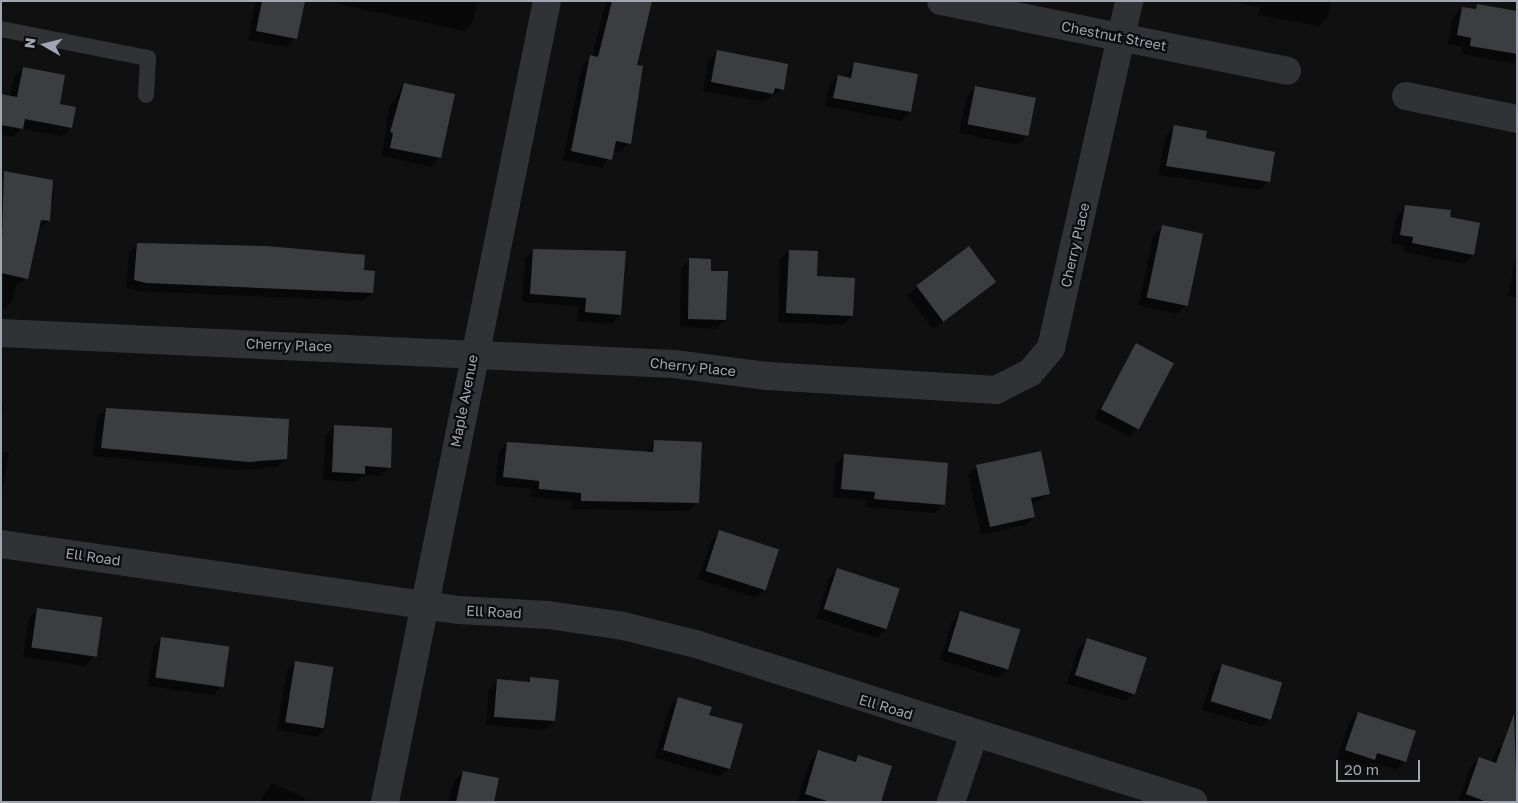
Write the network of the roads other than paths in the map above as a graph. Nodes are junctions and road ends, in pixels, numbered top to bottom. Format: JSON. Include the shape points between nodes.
{"nodes":[{"id":1,"x":547,"y":1,"type":"edge"},
{"id":2,"x":941,"y":1,"type":"edge"},
{"id":3,"x":1129,"y":1,"type":"edge"},
{"id":4,"x":1,"y":29,"type":"edge"},
{"id":5,"x":1122,"y":38,"type":"junction"},
{"id":6,"x":1287,"y":71,"type":"dead end"},
{"id":7,"x":146,"y":94,"type":"dead end"},
{"id":8,"x":1406,"y":96,"type":"dead end"},
{"id":9,"x":1517,"y":119,"type":"edge"},
{"id":10,"x":1,"y":333,"type":"edge"},
{"id":11,"x":474,"y":353,"type":"junction"},
{"id":12,"x":1,"y":544,"type":"edge"},
{"id":13,"x":425,"y":604,"type":"junction"},
{"id":14,"x":974,"y":734,"type":"junction"},
{"id":15,"x":385,"y":802,"type":"edge"},
{"id":16,"x":952,"y":802,"type":"edge"},
{"id":17,"x":1194,"y":802,"type":"edge"}],
"edges":[{"from":1,"to":11,"type":"street","name":"Maple Avenue"},
{"from":2,"to":5,"type":"street","name":"Chestnut Street"},
{"from":3,"to":5,"type":"street","name":"Cherry Place"},
{"from":4,"to":7,"type":"lane","via":[[148,58]]},
{"from":5,"to":6,"type":"street","name":"Chestnut Street"},
{"from":5,"to":11,"type":"street","name":"Cherry Place","via":[[1052,348],[1030,373],[1014,381],[986,389]]},
{"from":8,"to":9,"type":"street"},
{"from":10,"to":11,"type":"street","name":"Cherry Place"},
{"from":11,"to":13,"type":"street","name":"Maple Avenue"},
{"from":12,"to":13,"type":"street","name":"Ell Road"},
{"from":13,"to":14,"type":"street","name":"Ell Road","via":[[623,626],[696,644]]},
{"from":13,"to":15,"type":"street","name":"Maple Avenue"},
{"from":14,"to":16,"type":"street"},
{"from":14,"to":17,"type":"street","name":"Ell Road"}]}
